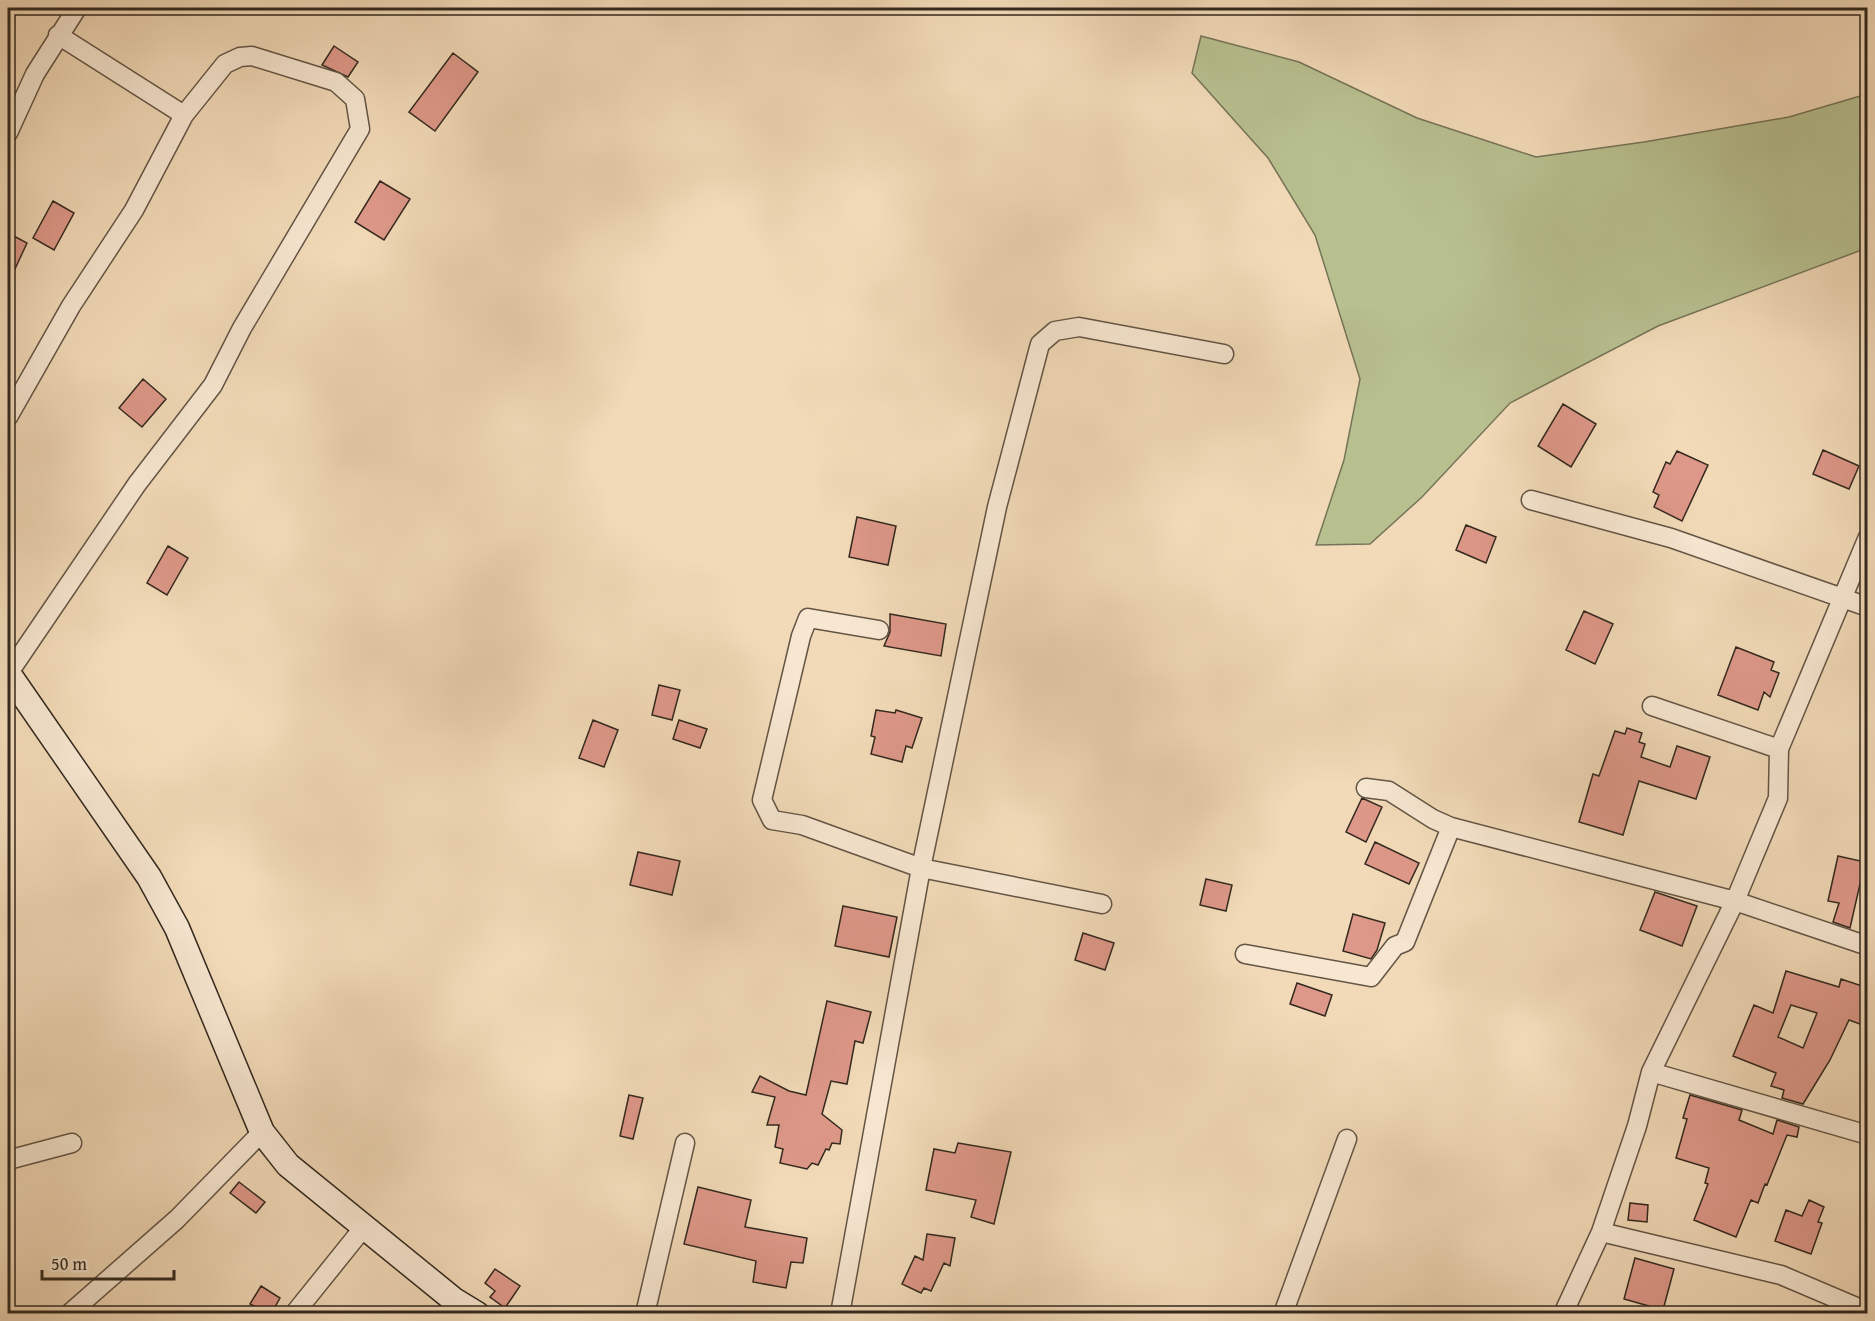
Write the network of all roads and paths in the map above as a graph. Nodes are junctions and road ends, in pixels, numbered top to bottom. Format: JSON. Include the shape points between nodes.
{"nodes":[{"id":1,"x":77,"y":8,"type":"edge"},
{"id":2,"x":58,"y":35,"type":"junction"},
{"id":3,"x":184,"y":115,"type":"junction"},
{"id":4,"x":8,"y":133,"type":"edge"},
{"id":5,"x":1224,"y":354,"type":"dead end"},
{"id":6,"x":8,"y":417,"type":"edge"},
{"id":7,"x":1531,"y":500,"type":"dead end"},
{"id":8,"x":1868,"y":537,"type":"edge"},
{"id":9,"x":1842,"y":598,"type":"junction"},
{"id":10,"x":1868,"y":607,"type":"edge"},
{"id":11,"x":879,"y":630,"type":"dead end"},
{"id":12,"x":8,"y":674,"type":"edge"},
{"id":13,"x":1652,"y":706,"type":"dead end"},
{"id":14,"x":1779,"y":749,"type":"junction"},
{"id":15,"x":1366,"y":788,"type":"dead end"},
{"id":16,"x":1451,"y":827,"type":"junction"},
{"id":17,"x":921,"y":868,"type":"junction"},
{"id":18,"x":1735,"y":901,"type":"junction"},
{"id":19,"x":1102,"y":904,"type":"dead end"},
{"id":20,"x":1868,"y":946,"type":"edge"},
{"id":21,"x":1245,"y":954,"type":"dead end"},
{"id":22,"x":1651,"y":1072,"type":"junction"},
{"id":23,"x":262,"y":1132,"type":"junction"},
{"id":24,"x":1868,"y":1134,"type":"edge"},
{"id":25,"x":1347,"y":1139,"type":"dead end"},
{"id":26,"x":72,"y":1143,"type":"dead end"},
{"id":27,"x":686,"y":1143,"type":"dead end"},
{"id":28,"x":8,"y":1160,"type":"edge"},
{"id":29,"x":364,"y":1227,"type":"junction"},
{"id":30,"x":1601,"y":1232,"type":"junction"},
{"id":31,"x":1868,"y":1312,"type":"edge"},
{"id":32,"x":69,"y":1314,"type":"edge"},
{"id":33,"x":294,"y":1314,"type":"edge"},
{"id":34,"x":477,"y":1314,"type":"edge"},
{"id":35,"x":645,"y":1314,"type":"edge"},
{"id":36,"x":840,"y":1314,"type":"edge"},
{"id":37,"x":1283,"y":1314,"type":"edge"},
{"id":38,"x":1563,"y":1314,"type":"edge"}],
"edges":[{"from":1,"to":2,"type":"street"},
{"from":2,"to":3,"type":"street"},
{"from":2,"to":4,"type":"street"},
{"from":3,"to":6,"type":"street","via":[[134,210],[72,306]]},
{"from":3,"to":12,"type":"street","via":[[225,64],[252,56],[336,81],[355,99],[360,129],[242,328],[213,385],[137,484]]},
{"from":5,"to":17,"type":"street","via":[[1079,327],[1055,331],[1040,344],[997,507]]},
{"from":7,"to":9,"type":"street","via":[[1671,538]]},
{"from":8,"to":9,"type":"street"},
{"from":9,"to":10,"type":"street"},
{"from":9,"to":14,"type":"street"},
{"from":11,"to":17,"type":"street","via":[[808,618],[762,800],[772,820],[802,825]]},
{"from":12,"to":23,"type":"street","via":[[149,877],[177,928]]},
{"from":13,"to":14,"type":"street"},
{"from":14,"to":18,"type":"street","via":[[1779,798]]},
{"from":15,"to":16,"type":"street","via":[[1389,791]]},
{"from":16,"to":18,"type":"street"},
{"from":16,"to":21,"type":"street","via":[[1405,942],[1395,946],[1371,977]]},
{"from":17,"to":19,"type":"street"},
{"from":17,"to":36,"type":"street"},
{"from":18,"to":20,"type":"street"},
{"from":18,"to":22,"type":"street"},
{"from":22,"to":24,"type":"street"},
{"from":22,"to":30,"type":"street"},
{"from":23,"to":29,"type":"street","via":[[288,1165]]},
{"from":23,"to":32,"type":"street","via":[[177,1219]]},
{"from":25,"to":37,"type":"street"},
{"from":26,"to":28,"type":"street"},
{"from":27,"to":35,"type":"street"},
{"from":29,"to":33,"type":"street"},
{"from":29,"to":34,"type":"street"},
{"from":30,"to":31,"type":"street","via":[[1781,1275]]},
{"from":30,"to":38,"type":"street"}]}
